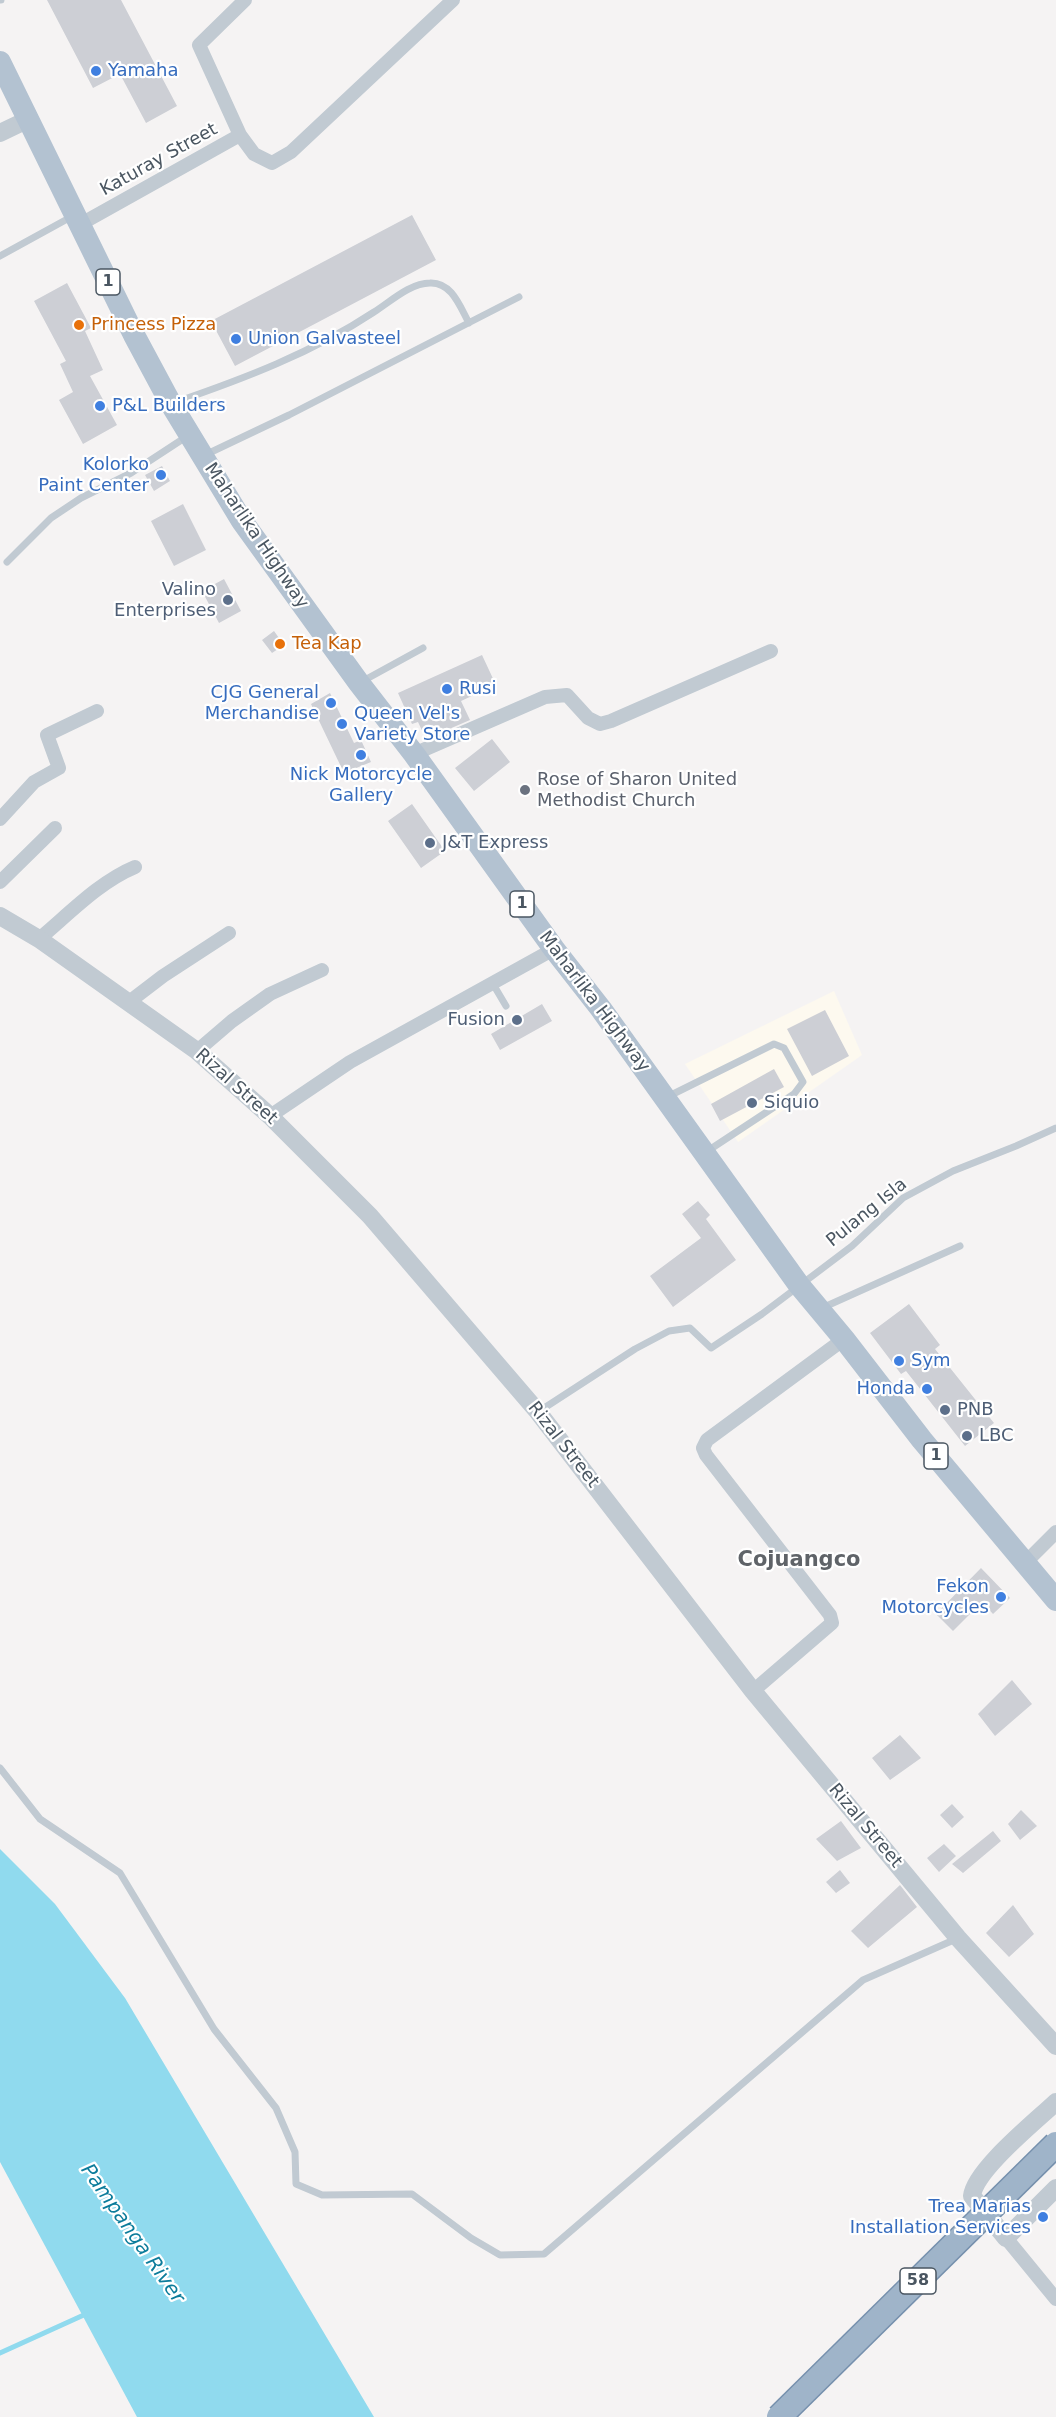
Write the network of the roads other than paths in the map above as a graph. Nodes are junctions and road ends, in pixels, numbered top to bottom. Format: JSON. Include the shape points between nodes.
{"nodes":[{"id":1,"x":245,"y":0,"type":"edge"},
{"id":2,"x":453,"y":0,"type":"edge"},
{"id":3,"x":0,"y":62,"type":"edge"},
{"id":4,"x":27,"y":120,"type":"junction"},
{"id":5,"x":0,"y":133,"type":"edge"},
{"id":6,"x":240,"y":135,"type":"junction"},
{"id":7,"x":76,"y":220,"type":"junction"},
{"id":8,"x":0,"y":256,"type":"edge"},
{"id":9,"x":519,"y":297,"type":"dead end"},
{"id":10,"x":469,"y":322,"type":"junction"},
{"id":11,"x":171,"y":404,"type":"junction"},
{"id":12,"x":189,"y":435,"type":"junction"},
{"id":13,"x":202,"y":456,"type":"junction"},
{"id":14,"x":7,"y":562,"type":"dead end"},
{"id":15,"x":423,"y":648,"type":"dead end"},
{"id":16,"x":771,"y":651,"type":"dead end"},
{"id":17,"x":359,"y":683,"type":"junction"},
{"id":18,"x":97,"y":711,"type":"dead end"},
{"id":19,"x":414,"y":754,"type":"junction"},
{"id":20,"x":0,"y":819,"type":"edge"},
{"id":21,"x":55,"y":828,"type":"dead end"},
{"id":22,"x":135,"y":867,"type":"dead end"},
{"id":23,"x":0,"y":882,"type":"edge"},
{"id":24,"x":0,"y":916,"type":"edge"},
{"id":25,"x":228,"y":933,"type":"dead end"},
{"id":26,"x":39,"y":939,"type":"junction"},
{"id":27,"x":554,"y":949,"type":"junction"},
{"id":28,"x":322,"y":970,"type":"dead end"},
{"id":29,"x":493,"y":984,"type":"junction"},
{"id":30,"x":129,"y":1002,"type":"junction"},
{"id":31,"x":506,"y":1005,"type":"dead end"},
{"id":32,"x":196,"y":1051,"type":"junction"},
{"id":33,"x":664,"y":1098,"type":"junction"},
{"id":34,"x":270,"y":1116,"type":"junction"},
{"id":35,"x":1056,"y":1128,"type":"edge"},
{"id":36,"x":704,"y":1153,"type":"junction"},
{"id":37,"x":960,"y":1246,"type":"dead end"},
{"id":38,"x":799,"y":1285,"type":"junction"},
{"id":39,"x":820,"y":1309,"type":"junction"},
{"id":40,"x":844,"y":1339,"type":"junction"},
{"id":41,"x":538,"y":1412,"type":"junction"},
{"id":42,"x":1056,"y":1532,"type":"edge"},
{"id":43,"x":1025,"y":1563,"type":"junction"},
{"id":44,"x":1056,"y":1600,"type":"edge"},
{"id":45,"x":753,"y":1691,"type":"junction"},
{"id":46,"x":0,"y":1768,"type":"edge"},
{"id":47,"x":958,"y":1938,"type":"junction"},
{"id":48,"x":1056,"y":2046,"type":"edge"},
{"id":49,"x":1056,"y":2102,"type":"edge"},
{"id":50,"x":1056,"y":2144,"type":"edge"},
{"id":51,"x":1056,"y":2188,"type":"edge"},
{"id":52,"x":1006,"y":2238,"type":"junction"},
{"id":53,"x":1056,"y":2299,"type":"edge"},
{"id":54,"x":779,"y":2417,"type":"edge"}],
"edges":[{"from":1,"to":6,"type":"street","name":"Katuray Street","via":[[199,45]]},
{"from":2,"to":6,"type":"street","via":[[291,152],[272,163],[254,154]]},
{"from":3,"to":4,"type":"main road","name":"Maharlika Highway","number":"1"},
{"from":4,"to":5,"type":"street"},
{"from":4,"to":7,"type":"main road","name":"Maharlika Highway","number":"1"},
{"from":6,"to":7,"type":"street","name":"Katuray Street"},
{"from":7,"to":8,"type":"lane"},
{"from":7,"to":11,"type":"main road","name":"Maharlika Highway","number":"1"},
{"from":9,"to":10,"type":"lane"},
{"from":10,"to":11,"type":"lane","via":[[450,290],[431,282],[414,286],[316,345],[257,373]]},
{"from":10,"to":13,"type":"lane"},
{"from":11,"to":12,"type":"main road","name":"Maharlika Highway","number":"1"},
{"from":12,"to":13,"type":"main road","name":"Maharlika Highway","number":"1"},
{"from":12,"to":14,"type":"lane","via":[[51,518]]},
{"from":13,"to":17,"type":"main road","name":"Maharlika Highway","number":"1","via":[[242,521]]},
{"from":15,"to":17,"type":"lane"},
{"from":16,"to":19,"type":"street","via":[[611,721],[600,724],[588,718],[567,695],[545,697]]},
{"from":17,"to":19,"type":"main road","name":"Maharlika Highway","number":"1"},
{"from":18,"to":20,"type":"street","via":[[47,735],[59,768],[34,782]]},
{"from":19,"to":27,"type":"main road","name":"Maharlika Highway","number":"1"},
{"from":21,"to":23,"type":"street"},
{"from":22,"to":26,"type":"street","via":[[83,901]]},
{"from":24,"to":26,"type":"street","name":"Rizal Street"},
{"from":25,"to":30,"type":"street"},
{"from":26,"to":30,"type":"street","name":"Rizal Street"},
{"from":27,"to":29,"type":"street"},
{"from":27,"to":33,"type":"main road","name":"Maharlika Highway","number":"1"},
{"from":28,"to":32,"type":"street","via":[[270,994]]},
{"from":29,"to":31,"type":"lane"},
{"from":29,"to":34,"type":"street","via":[[350,1062]]},
{"from":30,"to":32,"type":"street","name":"Rizal Street"},
{"from":32,"to":34,"type":"street","name":"Rizal Street"},
{"from":33,"to":36,"type":"main road","name":"Maharlika Highway","number":"1"},
{"from":33,"to":36,"type":"lane","via":[[774,1044],[784,1048],[802,1082],[794,1094]]},
{"from":34,"to":41,"type":"street","name":"Rizal Street","via":[[370,1216]]},
{"from":35,"to":38,"type":"lane","name":"Pulang Isla","via":[[953,1171],[903,1198],[852,1246]]},
{"from":36,"to":38,"type":"main road","name":"Maharlika Highway","number":"1"},
{"from":37,"to":39,"type":"lane"},
{"from":38,"to":39,"type":"main road","name":"Maharlika Highway","number":"1"},
{"from":38,"to":41,"type":"lane","name":"Pulang Isla","via":[[711,1347],[690,1328],[669,1330]]},
{"from":39,"to":40,"type":"main road","name":"Maharlika Highway","number":"1"},
{"from":40,"to":43,"type":"main road","name":"Maharlika Highway","number":"1"},
{"from":40,"to":45,"type":"street","via":[[707,1440],[704,1448],[830,1615],[832,1623]]},
{"from":41,"to":45,"type":"street","name":"Rizal Street"},
{"from":42,"to":43,"type":"street"},
{"from":43,"to":44,"type":"main road","name":"Maharlika Highway","number":"1"},
{"from":45,"to":47,"type":"street","name":"Rizal Street"},
{"from":46,"to":47,"type":"lane","via":[[40,1819],[120,1873],[214,2029],[276,2108],[295,2152],[296,2184],[322,2195],[412,2194],[500,2255],[544,2254],[862,1980]]},
{"from":47,"to":48,"type":"street","name":"Rizal Street"},
{"from":49,"to":52,"type":"street","via":[[973,2187],[972,2196]]},
{"from":50,"to":54,"type":"highway","number":"58","bridge":true},
{"from":51,"to":52,"type":"street"},
{"from":52,"to":53,"type":"street"}]}
